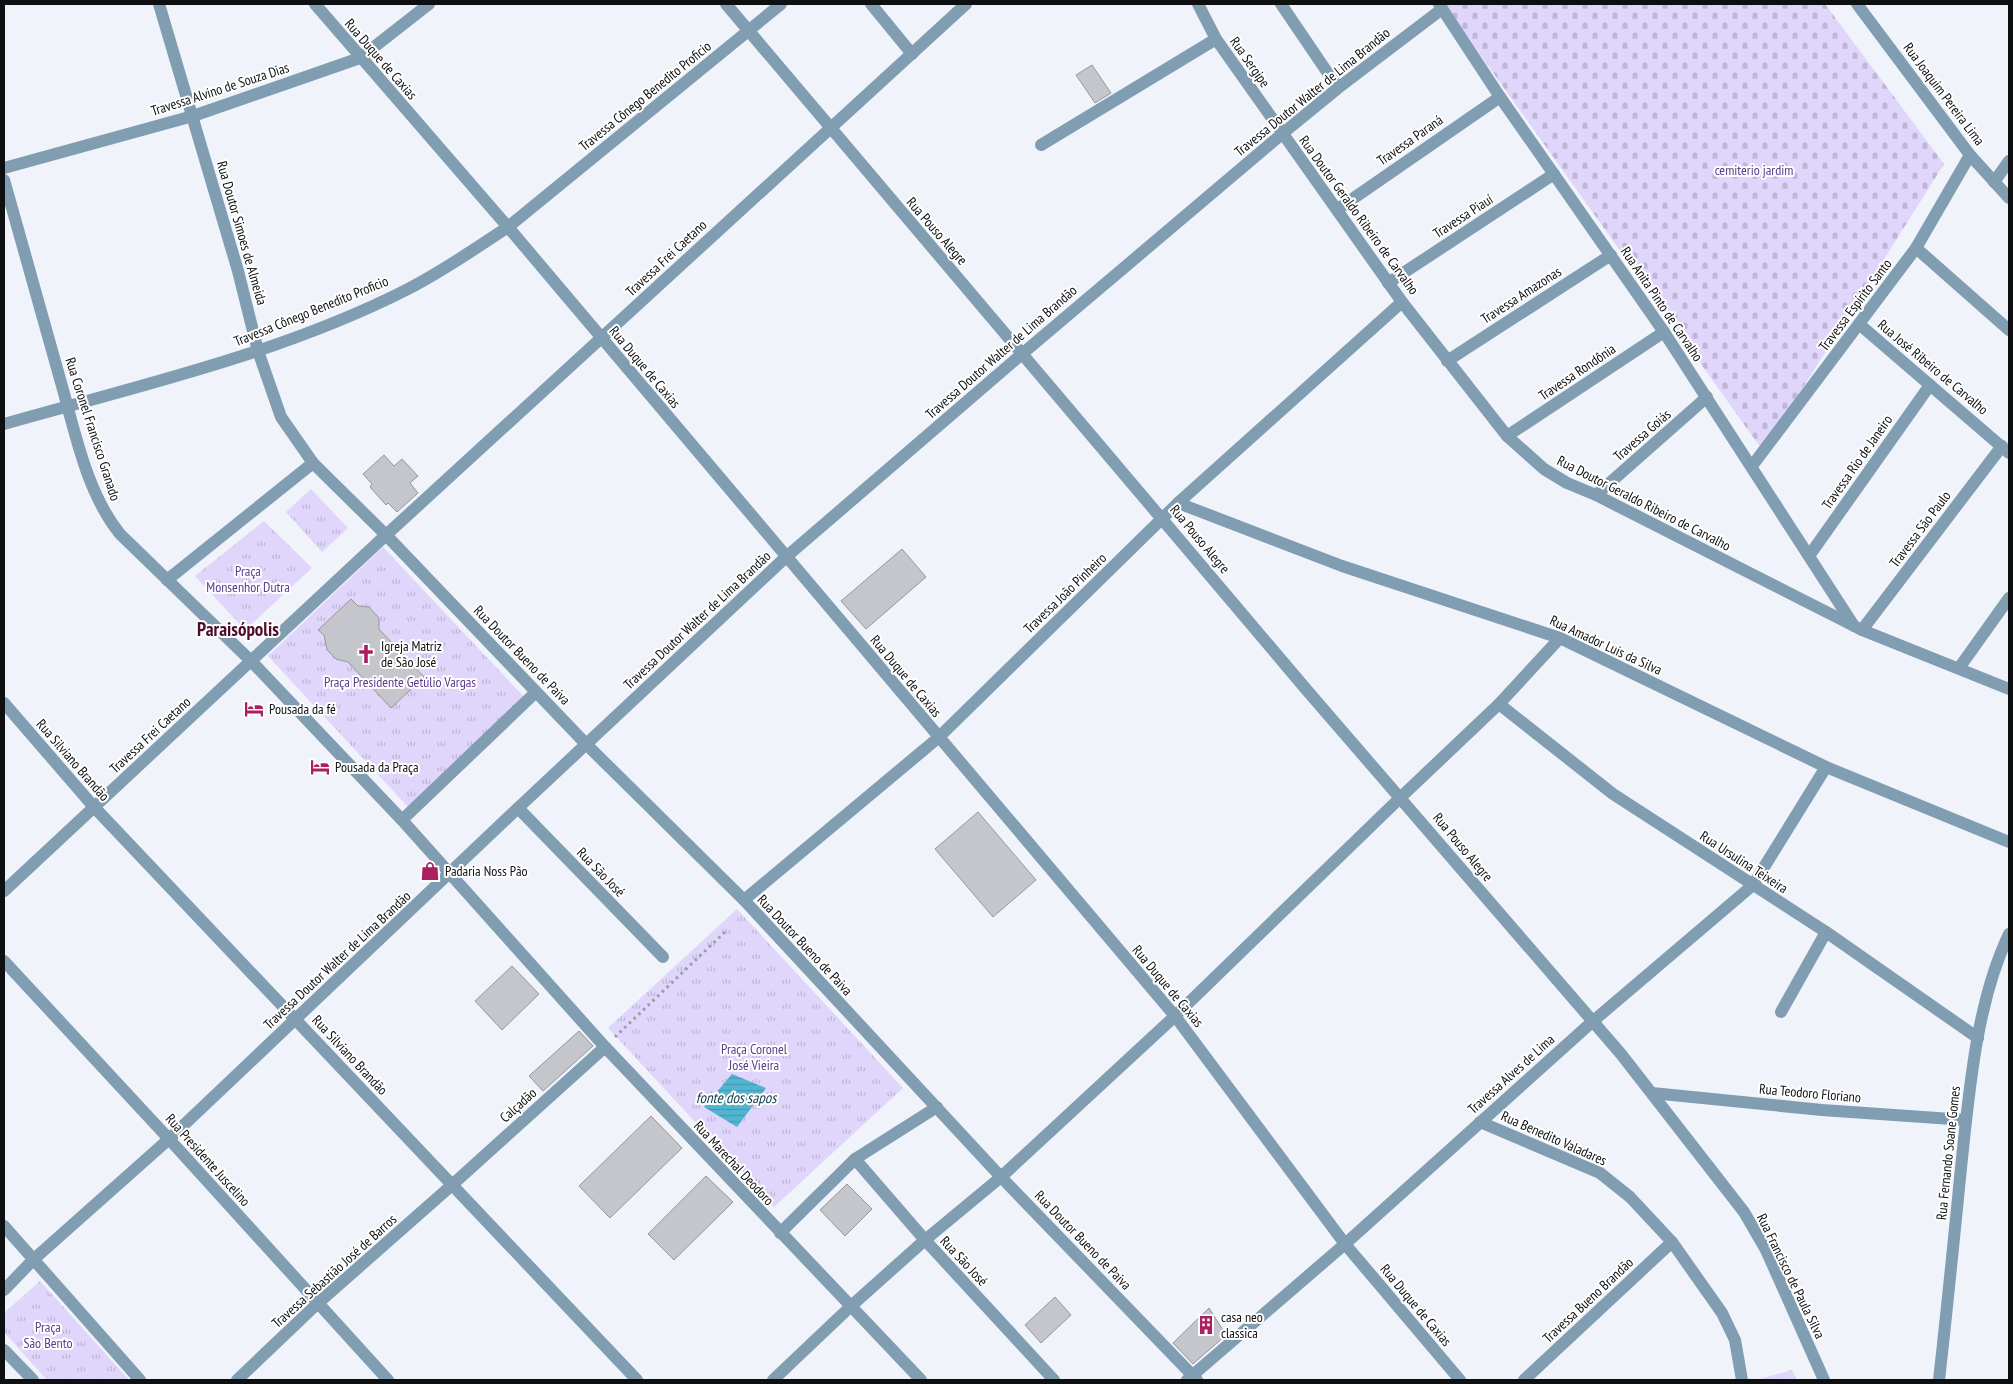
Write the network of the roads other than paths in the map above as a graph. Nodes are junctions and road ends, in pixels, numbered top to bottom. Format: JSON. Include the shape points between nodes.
{"nodes":[{"id":1,"x":159,"y":4,"type":"edge"},
{"id":2,"x":315,"y":4,"type":"edge"},
{"id":3,"x":429,"y":4,"type":"edge"},
{"id":4,"x":726,"y":4,"type":"edge"},
{"id":5,"x":781,"y":4,"type":"edge"},
{"id":6,"x":871,"y":4,"type":"edge"},
{"id":7,"x":966,"y":4,"type":"edge"},
{"id":8,"x":1198,"y":4,"type":"edge"},
{"id":9,"x":1281,"y":4,"type":"edge"},
{"id":10,"x":1857,"y":4,"type":"edge"},
{"id":11,"x":1440,"y":6,"type":"edge"},
{"id":12,"x":748,"y":30,"type":"junction"},
{"id":13,"x":1216,"y":39,"type":"junction"},
{"id":14,"x":912,"y":54,"type":"junction"},
{"id":15,"x":360,"y":58,"type":"junction"},
{"id":16,"x":1338,"y":88,"type":"junction"},
{"id":17,"x":1500,"y":97,"type":"junction"},
{"id":18,"x":193,"y":116,"type":"junction"},
{"id":19,"x":829,"y":128,"type":"junction"},
{"id":20,"x":1282,"y":134,"type":"junction"},
{"id":21,"x":1041,"y":145,"type":"dead end"},
{"id":22,"x":1970,"y":154,"type":"junction"},
{"id":23,"x":2009,"y":161,"type":"edge"},
{"id":24,"x":4,"y":168,"type":"edge"},
{"id":25,"x":1554,"y":174,"type":"junction"},
{"id":26,"x":4,"y":180,"type":"edge"},
{"id":27,"x":1994,"y":182,"type":"junction"},
{"id":28,"x":2009,"y":198,"type":"edge"},
{"id":29,"x":1338,"y":209,"type":"junction"},
{"id":30,"x":508,"y":227,"type":"junction"},
{"id":31,"x":1916,"y":248,"type":"junction"},
{"id":32,"x":1611,"y":255,"type":"junction"},
{"id":33,"x":1388,"y":283,"type":"junction"},
{"id":34,"x":1402,"y":302,"type":"junction"},
{"id":35,"x":1859,"y":324,"type":"junction"},
{"id":36,"x":2009,"y":330,"type":"edge"},
{"id":37,"x":1664,"y":332,"type":"junction"},
{"id":38,"x":601,"y":338,"type":"junction"},
{"id":39,"x":258,"y":351,"type":"junction"},
{"id":40,"x":1022,"y":354,"type":"junction"},
{"id":41,"x":1448,"y":361,"type":"junction"},
{"id":42,"x":1930,"y":385,"type":"junction"},
{"id":43,"x":1707,"y":397,"type":"junction"},
{"id":44,"x":68,"y":406,"type":"junction"},
{"id":45,"x":4,"y":424,"type":"edge"},
{"id":46,"x":1507,"y":436,"type":"junction"},
{"id":47,"x":2006,"y":450,"type":"edge"},
{"id":48,"x":313,"y":463,"type":"junction"},
{"id":49,"x":1752,"y":466,"type":"junction"},
{"id":50,"x":1596,"y":495,"type":"junction"},
{"id":51,"x":1178,"y":503,"type":"junction"},
{"id":52,"x":1163,"y":518,"type":"junction"},
{"id":53,"x":386,"y":535,"type":"junction"},
{"id":54,"x":1809,"y":556,"type":"junction"},
{"id":55,"x":786,"y":557,"type":"junction"},
{"id":56,"x":167,"y":580,"type":"junction"},
{"id":57,"x":2009,"y":598,"type":"edge"},
{"id":58,"x":1858,"y":628,"type":"junction"},
{"id":59,"x":1560,"y":638,"type":"junction"},
{"id":60,"x":252,"y":662,"type":"junction"},
{"id":61,"x":1959,"y":668,"type":"junction"},
{"id":62,"x":2009,"y":689,"type":"edge"},
{"id":63,"x":536,"y":692,"type":"junction"},
{"id":64,"x":4,"y":703,"type":"edge"},
{"id":65,"x":1499,"y":704,"type":"junction"},
{"id":66,"x":938,"y":738,"type":"junction"},
{"id":67,"x":586,"y":744,"type":"junction"},
{"id":68,"x":1826,"y":766,"type":"junction"},
{"id":69,"x":1401,"y":797,"type":"junction"},
{"id":70,"x":94,"y":807,"type":"junction"},
{"id":71,"x":518,"y":808,"type":"junction"},
{"id":72,"x":402,"y":820,"type":"junction"},
{"id":73,"x":2009,"y":842,"type":"edge"},
{"id":74,"x":450,"y":873,"type":"junction"},
{"id":75,"x":1752,"y":885,"type":"junction"},
{"id":76,"x":4,"y":891,"type":"edge"},
{"id":77,"x":744,"y":900,"type":"junction"},
{"id":78,"x":1826,"y":932,"type":"junction"},
{"id":79,"x":2009,"y":934,"type":"edge"},
{"id":80,"x":663,"y":956,"type":"dead end"},
{"id":81,"x":4,"y":961,"type":"edge"},
{"id":82,"x":1781,"y":1012,"type":"dead end"},
{"id":83,"x":1175,"y":1016,"type":"junction"},
{"id":84,"x":296,"y":1019,"type":"junction"},
{"id":85,"x":1592,"y":1022,"type":"junction"},
{"id":86,"x":1978,"y":1038,"type":"junction"},
{"id":87,"x":605,"y":1047,"type":"junction"},
{"id":88,"x":1652,"y":1093,"type":"junction"},
{"id":89,"x":937,"y":1107,"type":"junction"},
{"id":90,"x":1966,"y":1120,"type":"junction"},
{"id":91,"x":1480,"y":1122,"type":"junction"},
{"id":92,"x":169,"y":1139,"type":"junction"},
{"id":93,"x":855,"y":1159,"type":"junction"},
{"id":94,"x":1001,"y":1177,"type":"junction"},
{"id":95,"x":452,"y":1185,"type":"junction"},
{"id":96,"x":4,"y":1226,"type":"edge"},
{"id":97,"x":780,"y":1233,"type":"junction"},
{"id":98,"x":925,"y":1240,"type":"junction"},
{"id":99,"x":1672,"y":1242,"type":"junction"},
{"id":100,"x":1345,"y":1244,"type":"junction"},
{"id":101,"x":34,"y":1259,"type":"junction"},
{"id":102,"x":4,"y":1290,"type":"edge"},
{"id":103,"x":317,"y":1304,"type":"junction"},
{"id":104,"x":850,"y":1307,"type":"junction"},
{"id":105,"x":4,"y":1350,"type":"edge"},
{"id":106,"x":1192,"y":1379,"type":"edge"},
{"id":107,"x":33,"y":1380,"type":"edge"},
{"id":108,"x":140,"y":1380,"type":"edge"},
{"id":109,"x":238,"y":1380,"type":"edge"},
{"id":110,"x":388,"y":1380,"type":"edge"},
{"id":111,"x":637,"y":1380,"type":"edge"},
{"id":112,"x":773,"y":1380,"type":"edge"},
{"id":113,"x":921,"y":1380,"type":"edge"},
{"id":114,"x":1054,"y":1380,"type":"edge"},
{"id":115,"x":1460,"y":1380,"type":"edge"},
{"id":116,"x":1524,"y":1380,"type":"edge"},
{"id":117,"x":1742,"y":1380,"type":"edge"},
{"id":118,"x":1824,"y":1380,"type":"edge"},
{"id":119,"x":1939,"y":1380,"type":"edge"}],
"edges":[{"from":1,"to":18,"type":"street","name":"Rua Doutor Simoes de Almeida"},
{"from":2,"to":15,"type":"street","name":"Rua Duque de Caxias"},
{"from":3,"to":15,"type":"street","name":"Travessa Alvino de Souza Dias"},
{"from":4,"to":12,"type":"street","name":"Rua Pouso Alegre"},
{"from":5,"to":12,"type":"street","name":"Travessa Cônego Benedito Proficio"},
{"from":6,"to":14,"type":"street"},
{"from":7,"to":14,"type":"street","name":"Travessa Frei Caetano"},
{"from":8,"to":13,"type":"street","name":"Rua Sergipe"},
{"from":9,"to":16,"type":"street"},
{"from":10,"to":22,"type":"street","name":"Rua Joaquim Pereira Lima"},
{"from":11,"to":16,"type":"street","name":"Travessa Doutor Walter de Lima Brandão"},
{"from":11,"to":17,"type":"street","name":"Rua Anita Pinto de Carvalho"},
{"from":12,"to":19,"type":"street","name":"Rua Pouso Alegre"},
{"from":12,"to":30,"type":"street","name":"Travessa Cônego Benedito Proficio"},
{"from":13,"to":20,"type":"street","name":"Rua Sergipe"},
{"from":13,"to":21,"type":"street"},
{"from":14,"to":19,"type":"street","name":"Travessa Frei Caetano"},
{"from":15,"to":18,"type":"street","name":"Travessa Alvino de Souza Dias"},
{"from":15,"to":30,"type":"street","name":"Rua Duque de Caxias"},
{"from":16,"to":20,"type":"street","name":"Travessa Doutor Walter de Lima Brandão"},
{"from":17,"to":25,"type":"street","name":"Rua Anita Pinto de Carvalho"},
{"from":17,"to":29,"type":"street","name":"Travessa Paraná"},
{"from":18,"to":24,"type":"street","name":"Travessa Alvino de Souza Dias"},
{"from":18,"to":39,"type":"street","name":"Rua Doutor Simoes de Almeida"},
{"from":19,"to":38,"type":"street","name":"Travessa Frei Caetano"},
{"from":19,"to":40,"type":"street","name":"Rua Pouso Alegre"},
{"from":20,"to":29,"type":"street","name":"Rua Doutor Geraldo Ribeiro de Carvalho"},
{"from":20,"to":40,"type":"street","name":"Travessa Doutor Walter de Lima Brandão"},
{"from":22,"to":27,"type":"street","name":"Rua Joaquim Pereira Lima"},
{"from":22,"to":31,"type":"street","name":"Travessa Espírito Santo"},
{"from":23,"to":27,"type":"street"},
{"from":25,"to":32,"type":"street","name":"Rua Anita Pinto de Carvalho"},
{"from":25,"to":33,"type":"street","name":"Travessa Piauí"},
{"from":26,"to":44,"type":"street","name":"Rua Coronel Francisco Granado"},
{"from":27,"to":28,"type":"street","name":"Rua Joaquim Pereira Lima"},
{"from":29,"to":33,"type":"street","name":"Rua Doutor Geraldo Ribeiro de Carvalho"},
{"from":30,"to":38,"type":"street","name":"Rua Duque de Caxias"},
{"from":30,"to":39,"type":"street","name":"Travessa Cônego Benedito Proficio","via":[[408,289]]},
{"from":31,"to":35,"type":"street","name":"Travessa Espírito Santo"},
{"from":31,"to":36,"type":"street"},
{"from":32,"to":37,"type":"street","name":"Rua Anita Pinto de Carvalho"},
{"from":32,"to":41,"type":"street","name":"Travessa Amazonas"},
{"from":33,"to":34,"type":"street","name":"Rua Doutor Geraldo Ribeiro de Carvalho"},
{"from":34,"to":41,"type":"street","name":"Rua Doutor Geraldo Ribeiro de Carvalho"},
{"from":34,"to":51,"type":"street","name":"Travessa João Pinheiro"},
{"from":35,"to":42,"type":"street","name":"Rua José Ribeiro de Carvalho"},
{"from":35,"to":49,"type":"street","name":"Travessa Espírito Santo"},
{"from":37,"to":43,"type":"street","name":"Rua Anita Pinto de Carvalho"},
{"from":37,"to":46,"type":"street","name":"Travessa Rondônia"},
{"from":38,"to":53,"type":"street","name":"Travessa Frei Caetano"},
{"from":38,"to":55,"type":"street","name":"Rua Duque de Caxias"},
{"from":39,"to":44,"type":"street","name":"Travessa Cônego Benedito Proficio"},
{"from":39,"to":48,"type":"street","name":"Rua Doutor Simoes de Almeida","via":[[281,417]]},
{"from":40,"to":52,"type":"street","name":"Rua Pouso Alegre"},
{"from":40,"to":55,"type":"street","name":"Travessa Doutor Walter de Lima Brandão"},
{"from":41,"to":46,"type":"street","name":"Rua Doutor Geraldo Ribeiro de Carvalho"},
{"from":42,"to":47,"type":"street","name":"Rua José Ribeiro de Carvalho"},
{"from":42,"to":54,"type":"street","name":"Travessa Rio de Janeiro"},
{"from":43,"to":49,"type":"street","name":"Rua Anita Pinto de Carvalho"},
{"from":43,"to":50,"type":"street","name":"Travessa Goiás"},
{"from":44,"to":45,"type":"street","name":"Travessa Cônego Benedito Proficio"},
{"from":44,"to":56,"type":"street","name":"Rua Coronel Francisco Granado","via":[[96,497],[106,517]]},
{"from":46,"to":50,"type":"street","name":"Rua Doutor Geraldo Ribeiro de Carvalho","via":[[1544,470]]},
{"from":47,"to":58,"type":"street","name":"Travessa São Paulo"},
{"from":48,"to":53,"type":"street"},
{"from":48,"to":56,"type":"street"},
{"from":49,"to":54,"type":"street","name":"Rua Anita Pinto de Carvalho"},
{"from":50,"to":58,"type":"street","name":"Rua Doutor Geraldo Ribeiro de Carvalho"},
{"from":51,"to":52,"type":"street","name":"Travessa João Pinheiro"},
{"from":51,"to":59,"type":"street","name":"Rua Amador Luis da Silva","via":[[1342,566]]},
{"from":52,"to":66,"type":"street","name":"Travessa João Pinheiro"},
{"from":52,"to":69,"type":"street","name":"Rua Pouso Alegre"},
{"from":53,"to":60,"type":"street"},
{"from":53,"to":63,"type":"street","name":"Rua Doutor Bueno de Paiva"},
{"from":54,"to":58,"type":"street","name":"Rua Anita Pinto de Carvalho"},
{"from":55,"to":66,"type":"street","name":"Rua Duque de Caxias"},
{"from":55,"to":67,"type":"street","name":"Travessa Doutor Walter de Lima Brandão"},
{"from":56,"to":60,"type":"street","name":"Rua Coronel Francisco Granado"},
{"from":57,"to":61,"type":"street"},
{"from":58,"to":61,"type":"street","name":"Rua Doutor Geraldo Ribeiro de Carvalho"},
{"from":59,"to":65,"type":"street"},
{"from":59,"to":68,"type":"street","name":"Rua Amador Luis da Silva"},
{"from":60,"to":70,"type":"street","name":"Travessa Frei Caetano"},
{"from":60,"to":72,"type":"street"},
{"from":61,"to":62,"type":"street","name":"Rua Doutor Geraldo Ribeiro de Carvalho"},
{"from":63,"to":67,"type":"street","name":"Rua Doutor Bueno de Paiva"},
{"from":63,"to":72,"type":"street"},
{"from":64,"to":70,"type":"street","name":"Rua Silviano Brandão"},
{"from":65,"to":69,"type":"street"},
{"from":65,"to":75,"type":"street","name":"Rua Ursulina Teixeira","via":[[1612,794]]},
{"from":66,"to":77,"type":"street","name":"Travessa João Pinheiro"},
{"from":66,"to":83,"type":"street","name":"Rua Duque de Caxias"},
{"from":67,"to":71,"type":"street","name":"Travessa Doutor Walter de Lima Brandão"},
{"from":67,"to":77,"type":"street","name":"Rua Doutor Bueno de Paiva"},
{"from":68,"to":73,"type":"street","name":"Rua Amador Luis da Silva"},
{"from":68,"to":75,"type":"street","name":"Travessa Alves de Lima"},
{"from":69,"to":83,"type":"street"},
{"from":69,"to":85,"type":"street","name":"Rua Pouso Alegre"},
{"from":70,"to":76,"type":"street","name":"Travessa Frei Caetano"},
{"from":70,"to":84,"type":"street","name":"Rua Silviano Brandão"},
{"from":71,"to":74,"type":"street","name":"Travessa Doutor Walter de Lima Brandão"},
{"from":71,"to":80,"type":"street","name":"Rua São José"},
{"from":72,"to":74,"type":"street"},
{"from":74,"to":84,"type":"street","name":"Travessa Doutor Walter de Lima Brandão"},
{"from":74,"to":87,"type":"street","name":"Rua Marechal Deodoro"},
{"from":75,"to":78,"type":"street","name":"Rua Ursulina Teixeira"},
{"from":75,"to":85,"type":"street","name":"Travessa Alves de Lima"},
{"from":77,"to":89,"type":"street","name":"Rua Doutor Bueno de Paiva"},
{"from":78,"to":82,"type":"street"},
{"from":78,"to":86,"type":"street","name":"Rua Ursulina Teixeira"},
{"from":79,"to":86,"type":"street","name":"Rua Fernando Soane Gomes","via":[[1997,959]]},
{"from":81,"to":92,"type":"street","name":"Rua Presidente Juscelino"},
{"from":83,"to":94,"type":"street"},
{"from":83,"to":100,"type":"street","name":"Rua Duque de Caxias"},
{"from":84,"to":92,"type":"street","name":"Travessa Doutor Walter de Lima Brandão"},
{"from":84,"to":95,"type":"street","name":"Rua Silviano Brandão"},
{"from":85,"to":88,"type":"street","name":"Rua Pouso Alegre"},
{"from":85,"to":91,"type":"street","name":"Travessa Alves de Lima"},
{"from":86,"to":90,"type":"street","name":"Rua Fernando Soane Gomes"},
{"from":87,"to":95,"type":"street","name":"Calçadão"},
{"from":87,"to":97,"type":"street","name":"Rua Marechal Deodoro"},
{"from":88,"to":90,"type":"street","name":"Rua Teodoro Floriano"},
{"from":88,"to":118,"type":"street","name":"Rua Francisco de Paula Silva","via":[[1744,1212],[1766,1250]]},
{"from":89,"to":93,"type":"street"},
{"from":89,"to":94,"type":"street","name":"Rua Doutor Bueno de Paiva"},
{"from":90,"to":119,"type":"street","name":"Rua Fernando Soane Gomes"},
{"from":91,"to":99,"type":"street","name":"Rua Benedito Valadares","via":[[1600,1173],[1630,1197]]},
{"from":91,"to":100,"type":"street","name":"Travessa Alves de Lima"},
{"from":92,"to":101,"type":"street","name":"Travessa Doutor Walter de Lima Brandão"},
{"from":92,"to":103,"type":"street","name":"Rua Presidente Juscelino"},
{"from":93,"to":97,"type":"street"},
{"from":93,"to":98,"type":"street","name":"Rua São José"},
{"from":94,"to":98,"type":"street"},
{"from":94,"to":106,"type":"street","name":"Rua Doutor Bueno de Paiva"},
{"from":95,"to":103,"type":"street","name":"Travessa Sebastião José de Barros"},
{"from":95,"to":111,"type":"street","name":"Rua Silviano Brandão"},
{"from":96,"to":101,"type":"street"},
{"from":97,"to":104,"type":"street","name":"Rua Marechal Deodoro"},
{"from":98,"to":104,"type":"street"},
{"from":98,"to":114,"type":"street","name":"Rua São José"},
{"from":99,"to":116,"type":"street","name":"Travessa Bueno Brandão"},
{"from":99,"to":117,"type":"street","name":"Rua Benedito Valadares","via":[[1722,1313],[1735,1340]]},
{"from":100,"to":106,"type":"street","name":"Travessa Alves de Lima"},
{"from":100,"to":115,"type":"street","name":"Rua Duque de Caxias"},
{"from":101,"to":102,"type":"street","name":"Travessa Doutor Walter de Lima Brandão"},
{"from":101,"to":108,"type":"street"},
{"from":103,"to":109,"type":"street","name":"Travessa Sebastião José de Barros"},
{"from":103,"to":110,"type":"street","name":"Rua Presidente Juscelino"},
{"from":104,"to":112,"type":"street"},
{"from":104,"to":113,"type":"street","name":"Rua Marechal Deodoro"},
{"from":105,"to":107,"type":"street"}]}
